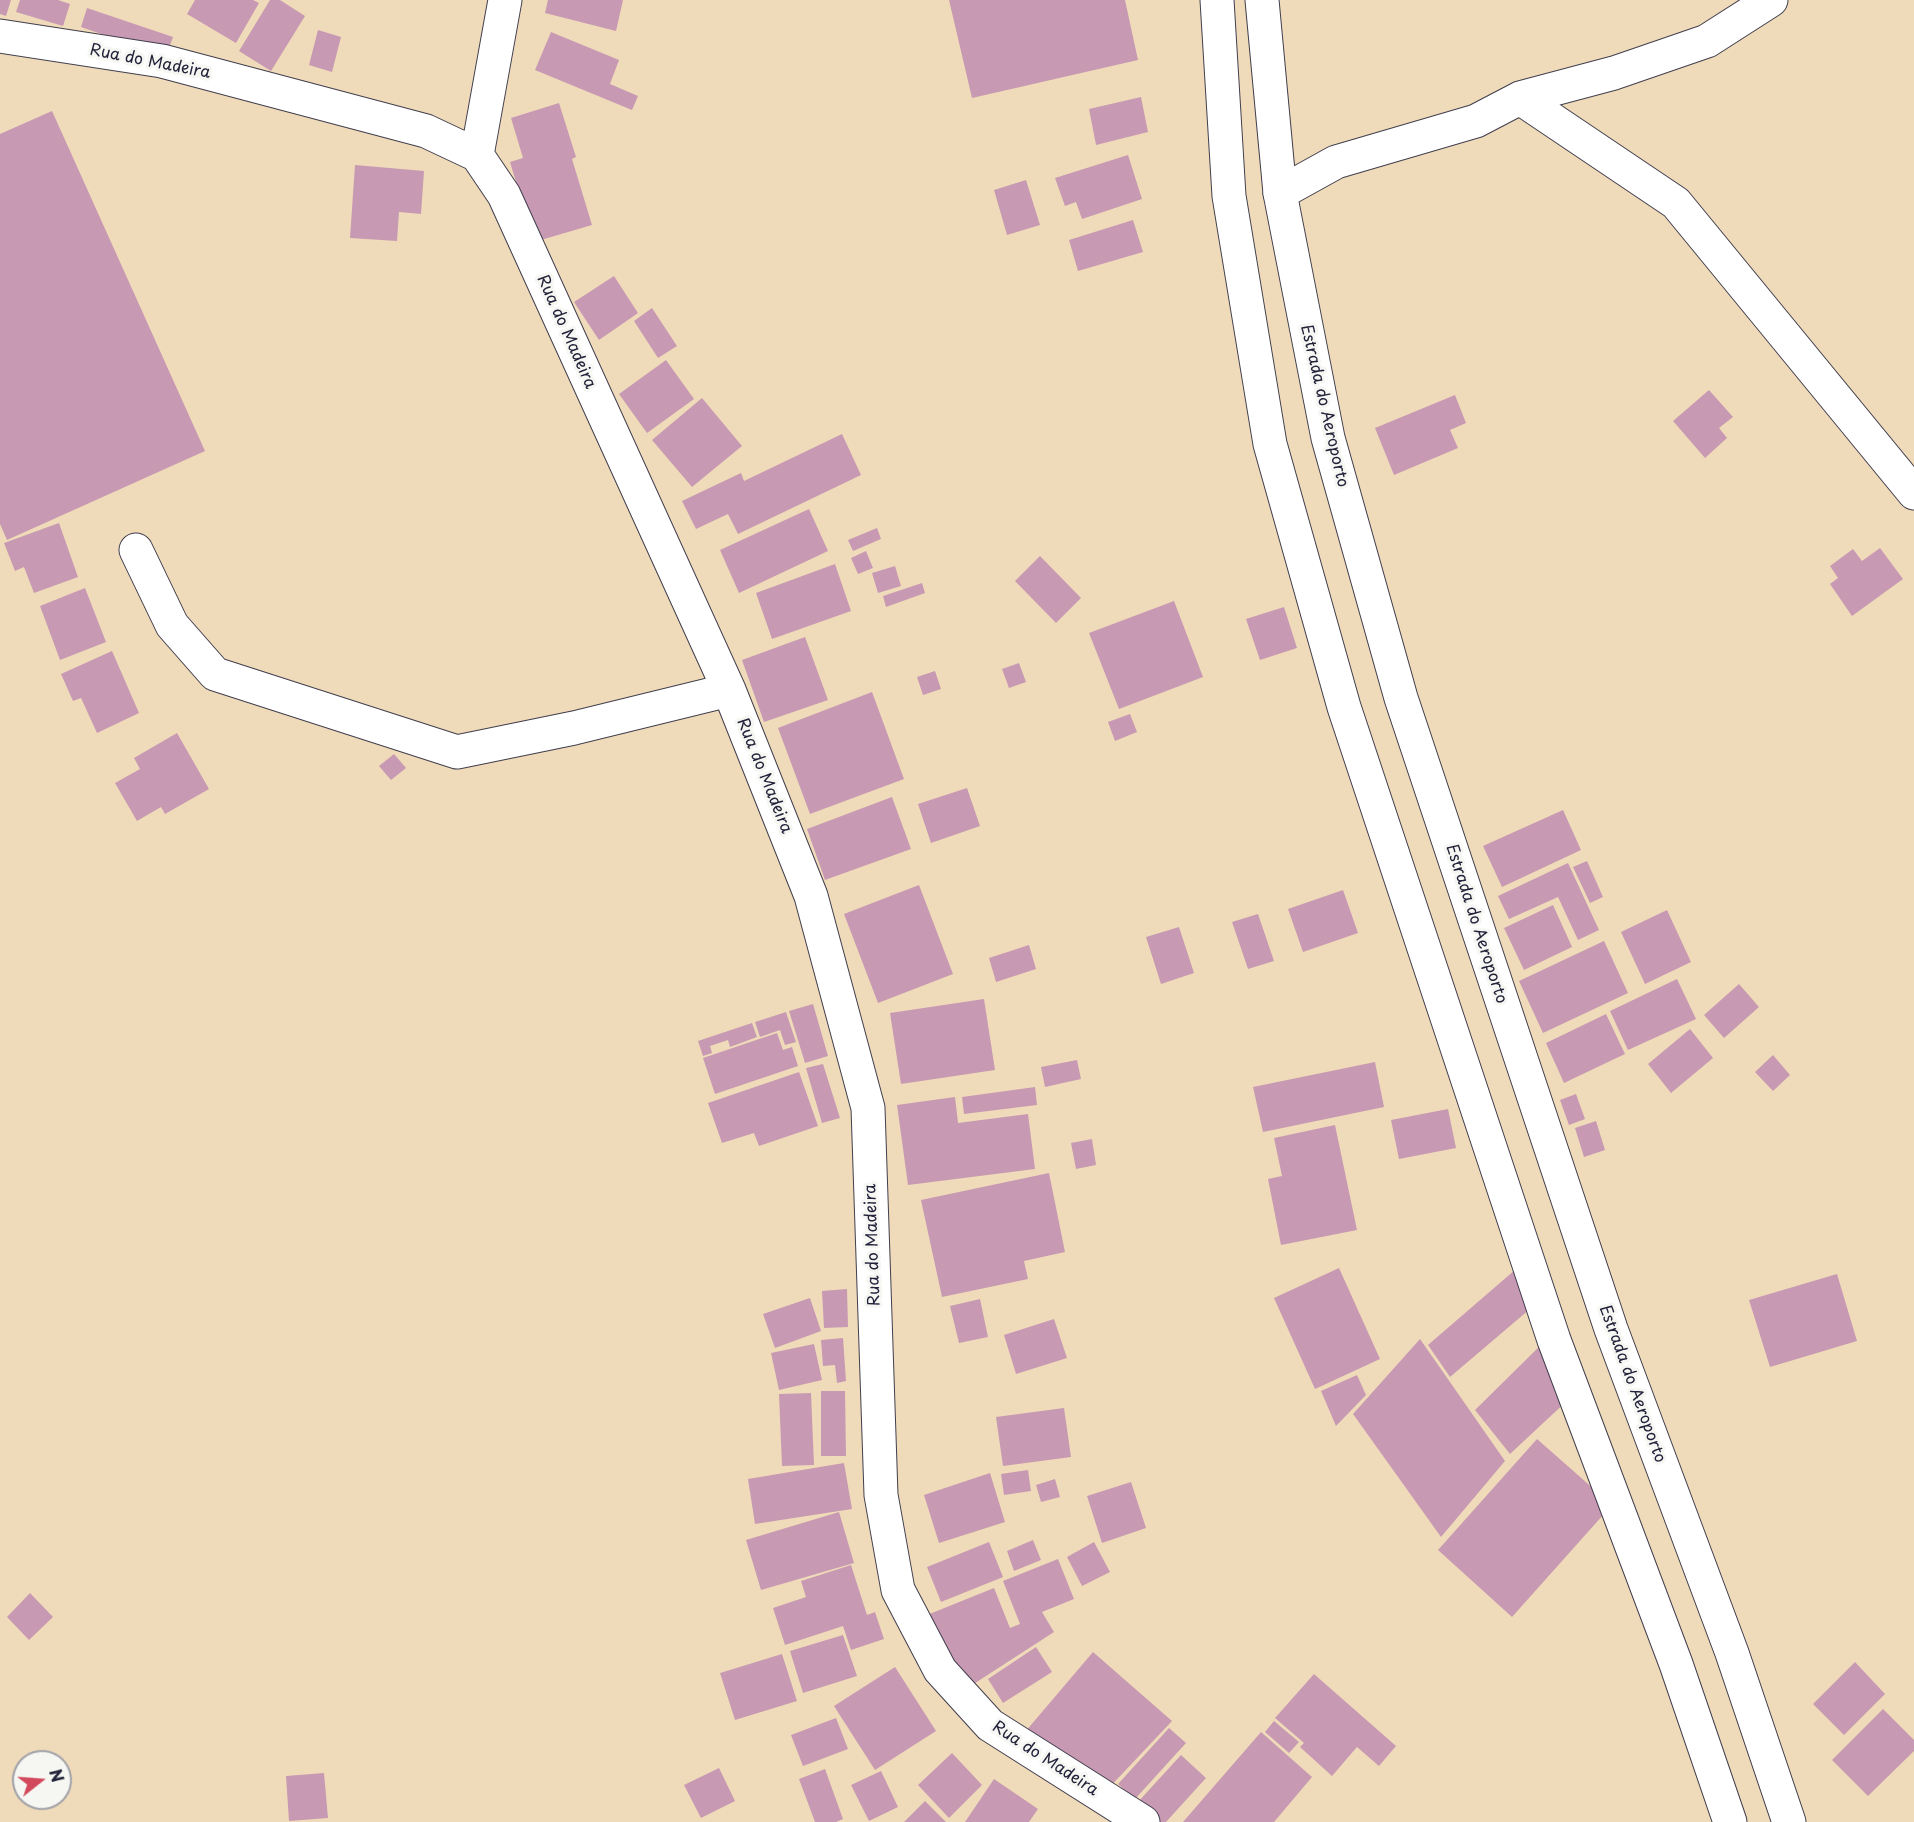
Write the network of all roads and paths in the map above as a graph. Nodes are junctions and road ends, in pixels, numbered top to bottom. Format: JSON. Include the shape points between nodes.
{"nodes":[{"id":1,"x":505,"y":0,"type":"edge"},
{"id":2,"x":1217,"y":0,"type":"edge"},
{"id":3,"x":1262,"y":0,"type":"edge"},
{"id":4,"x":1771,"y":0,"type":"edge"},
{"id":5,"x":0,"y":36,"type":"edge"},
{"id":6,"x":1520,"y":98,"type":"junction"},
{"id":7,"x":477,"y":155,"type":"junction"},
{"id":8,"x":1280,"y":194,"type":"junction"},
{"id":9,"x":1914,"y":493,"type":"edge"},
{"id":10,"x":136,"y":550,"type":"dead end"},
{"id":11,"x":729,"y":690,"type":"junction"},
{"id":12,"x":1143,"y":1822,"type":"edge"},
{"id":13,"x":1730,"y":1822,"type":"edge"},
{"id":14,"x":1789,"y":1822,"type":"edge"}],
"edges":[{"from":1,"to":7,"type":"main road"},
{"from":2,"to":13,"type":"main road","via":[[1229,196],[1269,444],[1344,707],[1554,1340],[1672,1653]]},
{"from":3,"to":8,"type":"main road","name":"Estrada do Aeroporto"},
{"from":4,"to":6,"type":"main road","via":[[1707,41],[1614,73]]},
{"from":5,"to":7,"type":"main road","name":"Rua do Madeira","via":[[162,61],[426,131]]},
{"from":6,"to":8,"type":"main road","via":[[1476,121],[1336,162]]},
{"from":6,"to":9,"type":"main road","via":[[1676,202]]},
{"from":7,"to":11,"type":"main road","name":"Rua do Madeira","via":[[504,195]]},
{"from":8,"to":14,"type":"main road","name":"Estrada do Aeroporto","via":[[1328,438],[1401,698],[1611,1329],[1732,1653]]},
{"from":10,"to":11,"type":"main road","via":[[172,625],[215,674],[458,752]]},
{"from":11,"to":12,"type":"main road","name":"Rua do Madeira","via":[[811,896],[868,1108],[881,1496],[898,1590],[940,1670],[990,1725]]}]}
